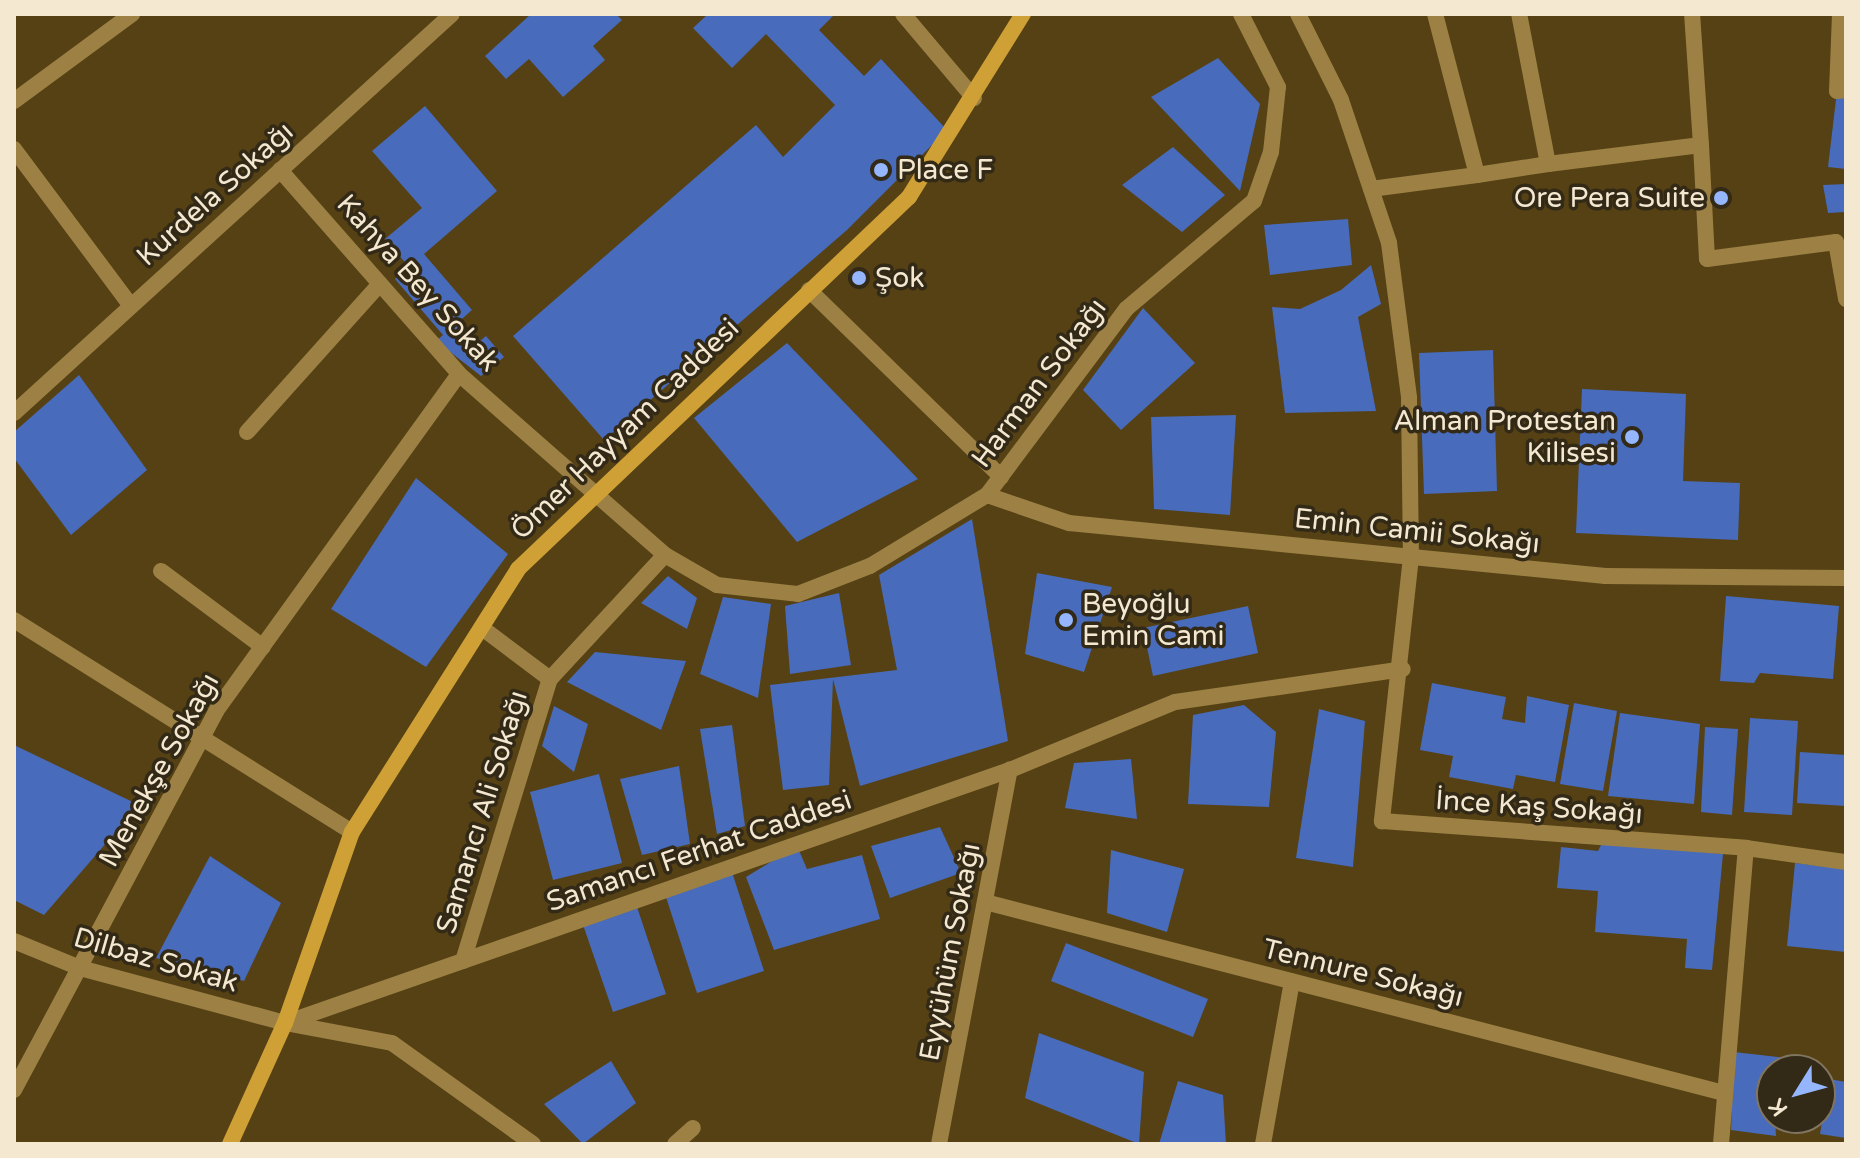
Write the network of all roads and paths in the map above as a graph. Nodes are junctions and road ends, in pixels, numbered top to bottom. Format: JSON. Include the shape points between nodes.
{"nodes":[{"id":1,"x":132,"y":14,"type":"edge"},
{"id":2,"x":452,"y":14,"type":"edge"},
{"id":3,"x":903,"y":14,"type":"edge"},
{"id":4,"x":1023,"y":14,"type":"edge"},
{"id":5,"x":1241,"y":14,"type":"edge"},
{"id":6,"x":1298,"y":14,"type":"edge"},
{"id":7,"x":1435,"y":14,"type":"edge"},
{"id":8,"x":1519,"y":14,"type":"edge"},
{"id":9,"x":1692,"y":14,"type":"edge"},
{"id":10,"x":1840,"y":14,"type":"edge"},
{"id":11,"x":1841,"y":91,"type":"edge"},
{"id":12,"x":974,"y":98,"type":"junction"},
{"id":13,"x":14,"y":101,"type":"edge"},
{"id":14,"x":1701,"y":145,"type":"junction"},
{"id":15,"x":14,"y":149,"type":"edge"},
{"id":16,"x":1548,"y":164,"type":"junction"},
{"id":17,"x":280,"y":170,"type":"junction"},
{"id":18,"x":1477,"y":175,"type":"junction"},
{"id":19,"x":1371,"y":189,"type":"junction"},
{"id":20,"x":380,"y":284,"type":"junction"},
{"id":21,"x":809,"y":290,"type":"junction"},
{"id":22,"x":1846,"y":299,"type":"edge"},
{"id":23,"x":131,"y":306,"type":"junction"},
{"id":24,"x":459,"y":374,"type":"junction"},
{"id":25,"x":14,"y":413,"type":"edge"},
{"id":26,"x":247,"y":432,"type":"dead end"},
{"id":27,"x":1001,"y":477,"type":"junction"},
{"id":28,"x":596,"y":487,"type":"junction"},
{"id":29,"x":987,"y":495,"type":"junction"},
{"id":30,"x":665,"y":555,"type":"junction"},
{"id":31,"x":1411,"y":557,"type":"junction"},
{"id":32,"x":161,"y":571,"type":"dead end"},
{"id":33,"x":1846,"y":578,"type":"edge"},
{"id":34,"x":14,"y":620,"type":"edge"},
{"id":35,"x":482,"y":628,"type":"junction"},
{"id":36,"x":263,"y":647,"type":"junction"},
{"id":37,"x":1403,"y":669,"type":"junction"},
{"id":38,"x":550,"y":679,"type":"junction"},
{"id":39,"x":201,"y":740,"type":"junction"},
{"id":40,"x":1010,"y":770,"type":"junction"},
{"id":41,"x":352,"y":832,"type":"junction"},
{"id":42,"x":1746,"y":848,"type":"junction"},
{"id":43,"x":1846,"y":862,"type":"edge"},
{"id":44,"x":989,"y":903,"type":"junction"},
{"id":45,"x":14,"y":941,"type":"edge"},
{"id":46,"x":463,"y":961,"type":"junction"},
{"id":47,"x":80,"y":968,"type":"junction"},
{"id":48,"x":1292,"y":982,"type":"junction"},
{"id":49,"x":285,"y":1023,"type":"junction"},
{"id":50,"x":14,"y":1090,"type":"edge"},
{"id":51,"x":1724,"y":1093,"type":"junction"},
{"id":52,"x":693,"y":1128,"type":"dead end"},
{"id":53,"x":230,"y":1144,"type":"edge"},
{"id":54,"x":533,"y":1144,"type":"edge"},
{"id":55,"x":675,"y":1144,"type":"edge"},
{"id":56,"x":939,"y":1144,"type":"edge"},
{"id":57,"x":1263,"y":1144,"type":"edge"},
{"id":58,"x":1721,"y":1144,"type":"edge"}],
"edges":[{"from":1,"to":13,"type":"street"},
{"from":2,"to":17,"type":"street","name":"Kurdela Sokağı"},
{"from":3,"to":12,"type":"street"},
{"from":4,"to":12,"type":"street","name":"Ömer Hayyam Caddesi"},
{"from":5,"to":27,"type":"street","name":"Harman Sokağı","via":[[1278,87],[1271,152],[1254,201],[1126,309]]},
{"from":6,"to":19,"type":"street","via":[[1341,100]]},
{"from":7,"to":18,"type":"street"},
{"from":8,"to":16,"type":"street"},
{"from":9,"to":14,"type":"street"},
{"from":10,"to":11,"type":"street"},
{"from":12,"to":21,"type":"street","name":"Ömer Hayyam Caddesi","via":[[909,197]]},
{"from":14,"to":16,"type":"street"},
{"from":14,"to":22,"type":"street","via":[[1707,259],[1836,242]]},
{"from":15,"to":23,"type":"street"},
{"from":16,"to":18,"type":"street"},
{"from":17,"to":20,"type":"street","name":"Kahya Bey Sokak"},
{"from":17,"to":23,"type":"street","name":"Kurdela Sokağı"},
{"from":18,"to":19,"type":"street"},
{"from":19,"to":31,"type":"street","via":[[1389,243],[1409,398]]},
{"from":20,"to":24,"type":"street","name":"Kahya Bey Sokak"},
{"from":20,"to":26,"type":"street"},
{"from":21,"to":27,"type":"street"},
{"from":21,"to":28,"type":"street","name":"Ömer Hayyam Caddesi"},
{"from":23,"to":25,"type":"street","name":"Kurdela Sokağı"},
{"from":24,"to":28,"type":"street","name":"Kahya Bey Sokak"},
{"from":24,"to":36,"type":"street","name":"Menekşe Sokağı"},
{"from":27,"to":29,"type":"street","name":"Harman Sokağı"},
{"from":28,"to":30,"type":"street","name":"Harman Sokağı"},
{"from":28,"to":35,"type":"street","name":"Ömer Hayyam Caddesi","via":[[518,569]]},
{"from":29,"to":30,"type":"street","name":"Harman Sokağı","via":[[870,566],[798,594],[717,585]]},
{"from":29,"to":31,"type":"street","name":"Emin Camii Sokağı","via":[[1069,523]]},
{"from":30,"to":38,"type":"street","name":"Samancı Ali Sokağı"},
{"from":31,"to":33,"type":"street","name":"Emin Camii Sokağı","via":[[1605,576]]},
{"from":31,"to":37,"type":"street"},
{"from":32,"to":36,"type":"street"},
{"from":34,"to":39,"type":"street"},
{"from":35,"to":38,"type":"street","name":"Samancı Ali Sokağı"},
{"from":35,"to":41,"type":"street","name":"Ömer Hayyam Caddesi"},
{"from":36,"to":39,"type":"street","name":"Menekşe Sokağı"},
{"from":37,"to":40,"type":"street","name":"Samancı Ferhat Caddesi","via":[[1175,702]]},
{"from":37,"to":42,"type":"street","name":"İnce Kaş Sokağı","via":[[1382,821]]},
{"from":38,"to":46,"type":"street","name":"Samancı Ali Sokağı"},
{"from":39,"to":41,"type":"street"},
{"from":39,"to":47,"type":"street","name":"Menekşe Sokağı"},
{"from":40,"to":44,"type":"street","name":"Eyyühüm Sokağı"},
{"from":40,"to":46,"type":"street","name":"Samancı Ferhat Caddesi"},
{"from":41,"to":49,"type":"street","name":"Ömer Hayyam Caddesi"},
{"from":42,"to":43,"type":"street","name":"İnce Kaş Sokağı"},
{"from":42,"to":51,"type":"street"},
{"from":44,"to":48,"type":"street","name":"Tennure Sokağı"},
{"from":44,"to":56,"type":"street","name":"Eyyühüm Sokağı"},
{"from":45,"to":47,"type":"street","name":"Dilbaz Sokak"},
{"from":46,"to":49,"type":"street","name":"Samancı Ferhat Caddesi"},
{"from":47,"to":49,"type":"street","name":"Dilbaz Sokak"},
{"from":47,"to":50,"type":"street","name":"Menekşe Sokağı"},
{"from":48,"to":51,"type":"street","name":"Tennure Sokağı"},
{"from":48,"to":57,"type":"street"},
{"from":49,"to":53,"type":"street","name":"Ömer Hayyam Caddesi"},
{"from":49,"to":54,"type":"street","via":[[392,1043]]},
{"from":51,"to":58,"type":"street"},
{"from":52,"to":55,"type":"street"}]}
